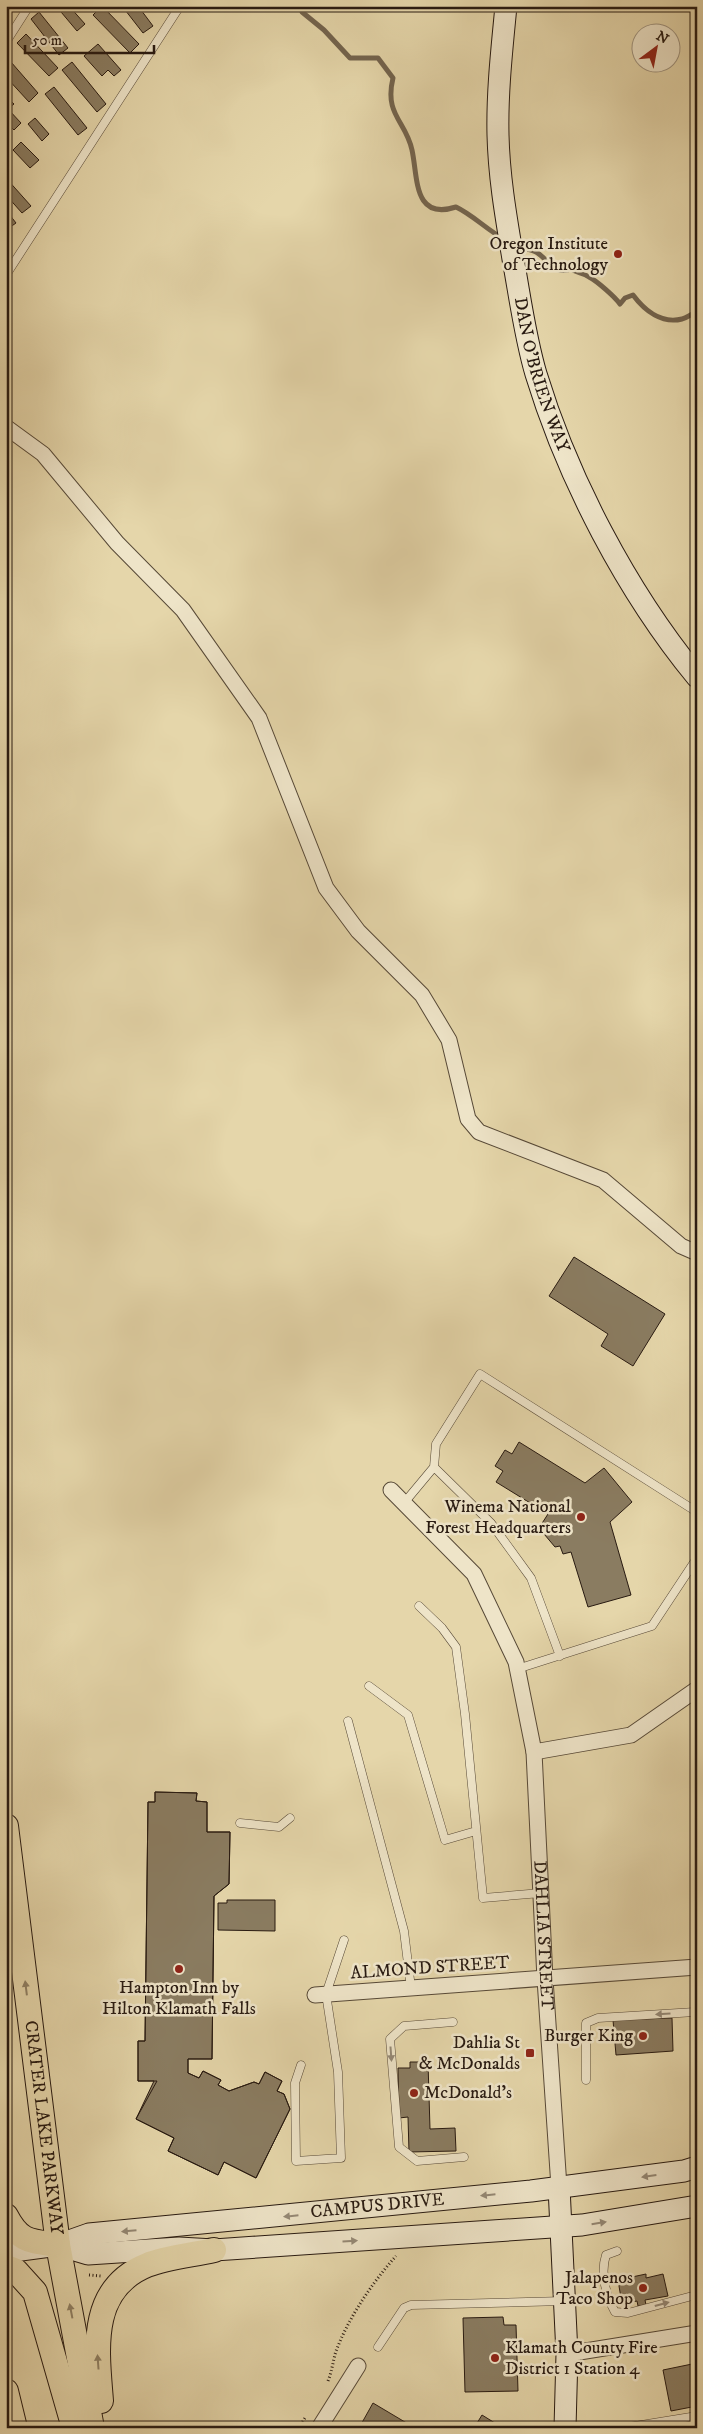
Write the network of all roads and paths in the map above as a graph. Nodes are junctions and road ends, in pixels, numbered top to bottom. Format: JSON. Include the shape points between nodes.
{"nodes":[{"id":1,"x":29,"y":6,"type":"edge"},
{"id":2,"x":180,"y":6,"type":"edge"},
{"id":3,"x":506,"y":6,"type":"edge"},
{"id":4,"x":6,"y":42,"type":"edge"},
{"id":5,"x":6,"y":275,"type":"edge"},
{"id":6,"x":6,"y":427,"type":"edge"},
{"id":7,"x":697,"y":677,"type":"edge"},
{"id":8,"x":697,"y":1253,"type":"edge"},
{"id":9,"x":434,"y":1467,"type":"junction"},
{"id":10,"x":390,"y":1490,"type":"dead end"},
{"id":11,"x":404,"y":1503,"type":"junction"},
{"id":12,"x":697,"y":1512,"type":"edge"},
{"id":13,"x":697,"y":1558,"type":"edge"},
{"id":14,"x":419,"y":1606,"type":"dead end"},
{"id":15,"x":560,"y":1656,"type":"junction"},
{"id":16,"x":517,"y":1669,"type":"junction"},
{"id":17,"x":369,"y":1686,"type":"dead end"},
{"id":18,"x":697,"y":1689,"type":"edge"},
{"id":19,"x":348,"y":1721,"type":"dead end"},
{"id":20,"x":534,"y":1752,"type":"junction"},
{"id":21,"x":290,"y":1818,"type":"dead end"},
{"id":22,"x":240,"y":1823,"type":"dead end"},
{"id":23,"x":6,"y":1826,"type":"edge"},
{"id":24,"x":476,"y":1831,"type":"junction"},
{"id":25,"x":541,"y":1894,"type":"junction"},
{"id":26,"x":344,"y":1940,"type":"dead end"},
{"id":27,"x":697,"y":1967,"type":"edge"},
{"id":28,"x":545,"y":1979,"type":"junction"},
{"id":29,"x":411,"y":1988,"type":"junction"},
{"id":30,"x":320,"y":1994,"type":"junction"},
{"id":31,"x":453,"y":2022,"type":"dead end"},
{"id":32,"x":697,"y":2028,"type":"edge"},
{"id":33,"x":301,"y":2065,"type":"dead end"},
{"id":34,"x":586,"y":2080,"type":"dead end"},
{"id":35,"x":464,"y":2157,"type":"dead end"},
{"id":36,"x":697,"y":2167,"type":"edge"},
{"id":37,"x":559,"y":2187,"type":"junction"},
{"id":38,"x":697,"y":2206,"type":"edge"},
{"id":39,"x":6,"y":2216,"type":"edge"},
{"id":40,"x":561,"y":2227,"type":"junction"},
{"id":41,"x":58,"y":2245,"type":"junction"},
{"id":42,"x":214,"y":2250,"type":"junction"},
{"id":43,"x":400,"y":2251,"type":"dead end"},
{"id":44,"x":617,"y":2251,"type":"dead end"},
{"id":45,"x":6,"y":2252,"type":"edge"},
{"id":46,"x":6,"y":2267,"type":"edge"},
{"id":47,"x":696,"y":2295,"type":"edge"},
{"id":48,"x":564,"y":2301,"type":"junction"},
{"id":49,"x":697,"y":2333,"type":"edge"},
{"id":50,"x":378,"y":2347,"type":"dead end"},
{"id":51,"x":567,"y":2354,"type":"junction"},
{"id":52,"x":358,"y":2366,"type":"dead end"},
{"id":53,"x":323,"y":2388,"type":"dead end"},
{"id":54,"x":6,"y":2390,"type":"edge"},
{"id":55,"x":308,"y":2412,"type":"dead end"},
{"id":56,"x":697,"y":2416,"type":"edge"},
{"id":57,"x":629,"y":2427,"type":"edge"},
{"id":58,"x":15,"y":2428,"type":"edge"},
{"id":59,"x":74,"y":2428,"type":"edge"},
{"id":60,"x":92,"y":2428,"type":"edge"},
{"id":61,"x":103,"y":2428,"type":"edge"},
{"id":62,"x":299,"y":2428,"type":"edge"},
{"id":63,"x":319,"y":2428,"type":"edge"},
{"id":64,"x":564,"y":2428,"type":"edge"}],
"edges":[{"from":1,"to":4,"type":"lane"},
{"from":2,"to":5,"type":"lane"},
{"from":3,"to":7,"type":"street","name":"DAN O'BRIEN WAY","via":[[498,134],[502,193],[536,373],[571,468],[615,557],[677,653]]},
{"from":6,"to":8,"type":"street","via":[[43,454],[117,543],[183,610],[259,718],[326,888],[358,931],[422,995],[449,1040],[468,1119],[479,1132],[603,1180],[681,1246]]},
{"from":9,"to":11,"type":"lane"},
{"from":9,"to":12,"type":"lane","via":[[436,1444],[480,1374]]},
{"from":9,"to":15,"type":"lane","via":[[491,1523],[531,1578]]},
{"from":10,"to":11,"type":"street","name":"DAHLIA STREET"},
{"from":11,"to":16,"type":"street","name":"DAHLIA STREET","via":[[474,1574]]},
{"from":13,"to":15,"type":"lane","via":[[652,1626]]},
{"from":14,"to":24,"type":"lane","via":[[456,1647]]},
{"from":15,"to":16,"type":"lane"},
{"from":16,"to":20,"type":"street","name":"DAHLIA STREET"},
{"from":17,"to":24,"type":"lane","via":[[408,1716],[445,1840]]},
{"from":18,"to":20,"type":"street","via":[[632,1735]]},
{"from":19,"to":29,"type":"lane","via":[[404,1931]]},
{"from":20,"to":25,"type":"street","name":"DAHLIA STREET"},
{"from":21,"to":22,"type":"lane","via":[[279,1826]]},
{"from":41,"to":23,"type":"main road","name":"CRATER LAKE PARKWAY","one_way":true},
{"from":24,"to":25,"type":"lane","via":[[483,1898]]},
{"from":25,"to":28,"type":"street","name":"DAHLIA STREET"},
{"from":26,"to":30,"type":"lane"},
{"from":27,"to":28,"type":"street","name":"ALMOND STREET"},
{"from":28,"to":29,"type":"street","name":"ALMOND STREET"},
{"from":28,"to":37,"type":"street","name":"DAHLIA STREET"},
{"from":29,"to":30,"type":"street","name":"ALMOND STREET"},
{"from":30,"to":33,"type":"lane","via":[[338,2072],[342,2158],[296,2161],[295,2083]]},
{"from":31,"to":35,"type":"lane","one_way":true,"via":[[404,2026],[390,2039],[396,2125],[399,2147],[417,2161]]},
{"from":32,"to":34,"type":"lane","one_way":true,"via":[[695,2012],[598,2018],[586,2023]]},
{"from":36,"to":37,"type":"street","name":"CAMPUS DRIVE","one_way":true},
{"from":37,"to":40,"type":"street","name":"DAHLIA STREET"},
{"from":37,"to":41,"type":"street","name":"CAMPUS DRIVE","one_way":true,"via":[[89,2234]]},
{"from":40,"to":38,"type":"street","name":"CAMPUS DRIVE","one_way":true},
{"from":39,"to":41,"type":"main road","via":[[26,2241]]},
{"from":42,"to":40,"type":"street","name":"CAMPUS DRIVE","one_way":true},
{"from":40,"to":48,"type":"street","name":"DAHLIA STREET"},
{"from":41,"to":42,"type":"street","name":"CAMPUS DRIVE","via":[[88,2254],[179,2248]]},
{"from":41,"to":45,"type":"street","name":"CAMPUS DRIVE"},
{"from":60,"to":41,"type":"main road","name":"CRATER LAKE PARKWAY","one_way":true},
{"from":61,"to":42,"type":"main road","one_way":true,"via":[[97,2345],[102,2310],[121,2283],[147,2265]]},
{"from":43,"to":53,"type":"path","via":[[368,2292],[337,2348],[330,2376]]},
{"from":44,"to":47,"type":"lane","one_way":true,"via":[[606,2256],[603,2264],[608,2299],[614,2312],[628,2313]]},
{"from":46,"to":59,"type":"main road","via":[[16,2271],[35,2292]]},
{"from":48,"to":50,"type":"lane","via":[[411,2305],[404,2308]]},
{"from":48,"to":51,"type":"street","name":"DAHLIA STREET"},
{"from":49,"to":51,"type":"street"},
{"from":51,"to":64,"type":"street","name":"DAHLIA STREET"},
{"from":52,"to":63,"type":"street"},
{"from":54,"to":58,"type":"main road"},
{"from":55,"to":62,"type":"path"},
{"from":56,"to":57,"type":"lane"}]}
